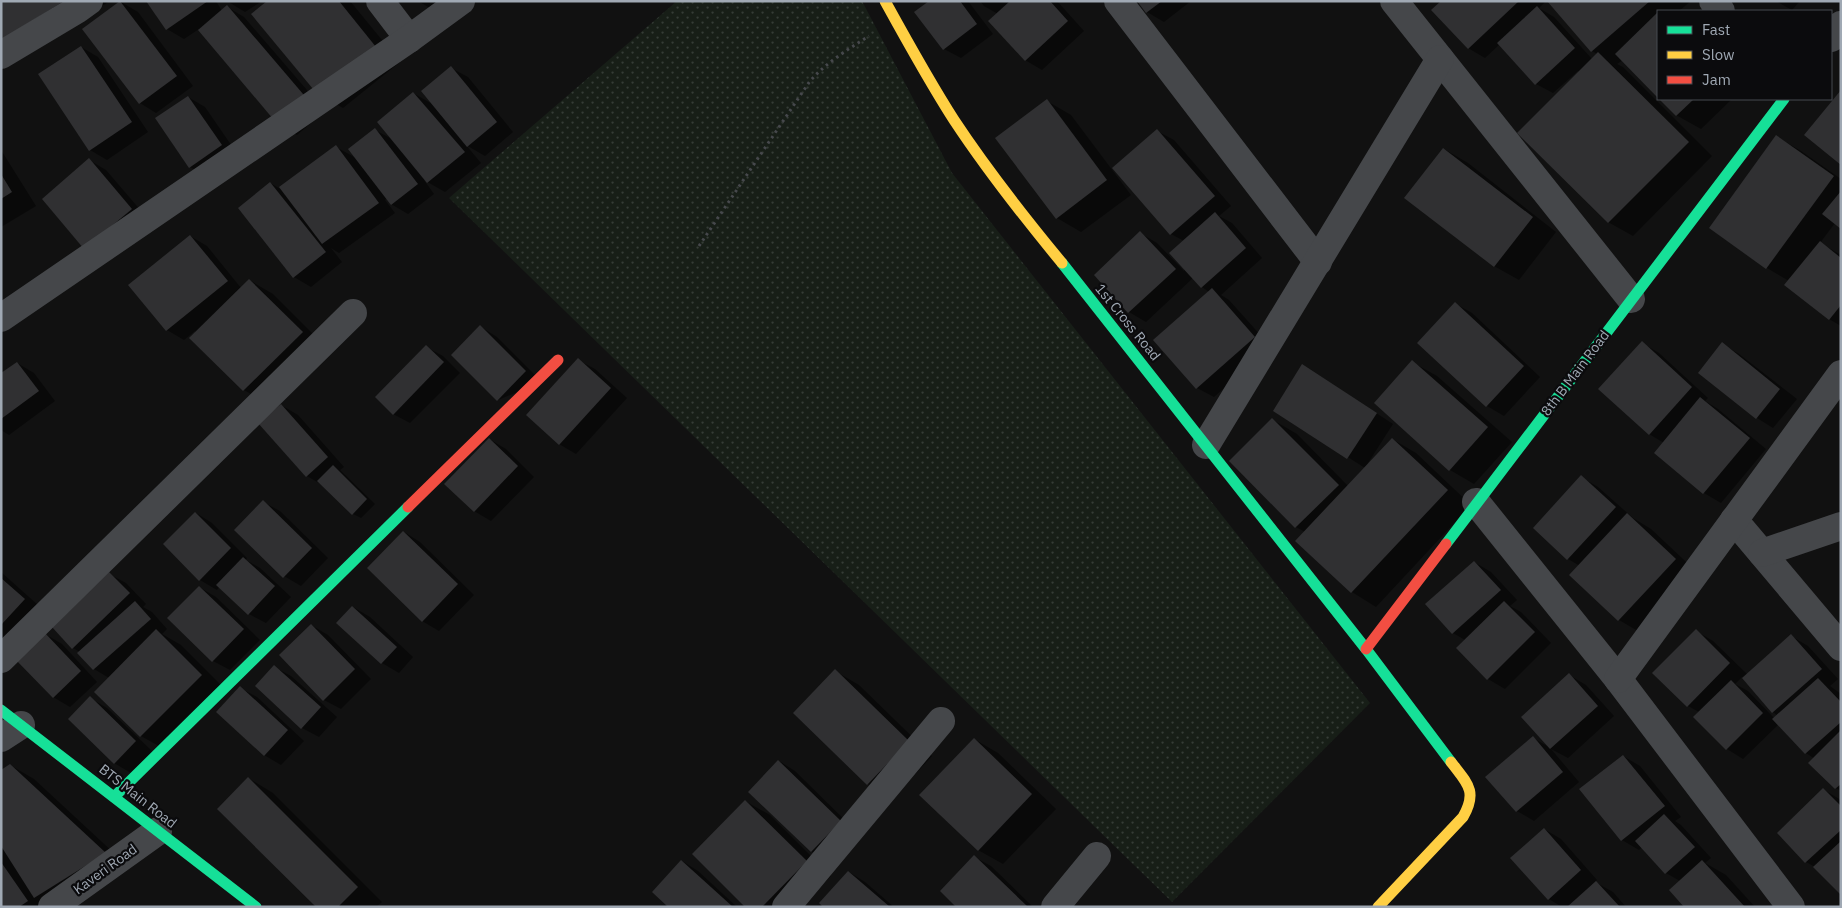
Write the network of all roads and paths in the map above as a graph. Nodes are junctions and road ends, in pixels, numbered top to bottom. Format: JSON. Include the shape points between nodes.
{"nodes":[{"id":1,"x":89,"y":1,"type":"edge"},
{"id":2,"x":380,"y":1,"type":"edge"},
{"id":3,"x":461,"y":1,"type":"edge"},
{"id":4,"x":885,"y":1,"type":"edge"},
{"id":5,"x":1118,"y":1,"type":"edge"},
{"id":6,"x":1394,"y":1,"type":"edge"},
{"id":7,"x":895,"y":20,"type":"junction"},
{"id":8,"x":1841,"y":25,"type":"edge"},
{"id":9,"x":1832,"y":37,"type":"edge"},
{"id":10,"x":409,"y":39,"type":"junction"},
{"id":11,"x":1,"y":55,"type":"edge"},
{"id":12,"x":1440,"y":60,"type":"junction"},
{"id":13,"x":1783,"y":100,"type":"edge"},
{"id":14,"x":699,"y":246,"type":"dead end"},
{"id":15,"x":1318,"y":262,"type":"junction"},
{"id":16,"x":1631,"y":299,"type":"junction"},
{"id":17,"x":353,"y":313,"type":"dead end"},
{"id":18,"x":1,"y":318,"type":"edge"},
{"id":19,"x":558,"y":360,"type":"dead end"},
{"id":20,"x":1841,"y":374,"type":"edge"},
{"id":21,"x":1206,"y":445,"type":"junction"},
{"id":22,"x":1476,"y":502,"type":"junction"},
{"id":23,"x":1734,"y":520,"type":"junction"},
{"id":24,"x":1841,"y":526,"type":"edge"},
{"id":25,"x":1762,"y":553,"type":"junction"},
{"id":26,"x":1841,"y":647,"type":"edge"},
{"id":27,"x":1366,"y":648,"type":"junction"},
{"id":28,"x":1,"y":658,"type":"edge"},
{"id":29,"x":1618,"y":679,"type":"junction"},
{"id":30,"x":941,"y":722,"type":"dead end"},
{"id":31,"x":8,"y":724,"type":"edge"},
{"id":32,"x":114,"y":797,"type":"junction"},
{"id":33,"x":158,"y":831,"type":"junction"},
{"id":34,"x":1097,"y":856,"type":"dead end"},
{"id":35,"x":52,"y":907,"type":"edge"},
{"id":36,"x":256,"y":907,"type":"edge"},
{"id":37,"x":786,"y":907,"type":"edge"},
{"id":38,"x":1055,"y":907,"type":"edge"},
{"id":39,"x":1378,"y":907,"type":"edge"},
{"id":40,"x":1792,"y":907,"type":"edge"}],
"edges":[{"from":1,"to":11,"type":"street"},
{"from":2,"to":10,"type":"street"},
{"from":3,"to":10,"type":"street"},
{"from":4,"to":7,"type":"street","name":"1st Cross Road"},
{"from":5,"to":15,"type":"street"},
{"from":6,"to":12,"type":"street"},
{"from":7,"to":14,"type":"path","via":[[836,56],[810,81]]},
{"from":7,"to":21,"type":"street","name":"1st Cross Road","via":[[955,121],[1005,192]]},
{"from":8,"to":9,"type":"street"},
{"from":10,"to":18,"type":"street"},
{"from":12,"to":15,"type":"street"},
{"from":12,"to":16,"type":"street"},
{"from":13,"to":16,"type":"street","name":"8th B Main Road"},
{"from":15,"to":21,"type":"street"},
{"from":16,"to":22,"type":"street","name":"8th B Main Road"},
{"from":17,"to":28,"type":"street"},
{"from":19,"to":32,"type":"street"},
{"from":20,"to":23,"type":"street"},
{"from":21,"to":27,"type":"street","name":"1st Cross Road"},
{"from":22,"to":27,"type":"street","name":"8th B Main Road"},
{"from":22,"to":29,"type":"street"},
{"from":23,"to":25,"type":"street"},
{"from":23,"to":29,"type":"street"},
{"from":24,"to":25,"type":"street"},
{"from":25,"to":26,"type":"street"},
{"from":27,"to":39,"type":"street","name":"1st Cross Road","via":[[1472,794],[1463,817]]},
{"from":29,"to":40,"type":"street"},
{"from":30,"to":37,"type":"street"},
{"from":31,"to":32,"type":"street","name":"BTS Main Road"},
{"from":32,"to":33,"type":"street","name":"BTS Main Road"},
{"from":33,"to":35,"type":"street","name":"Kaveri Road"},
{"from":33,"to":36,"type":"street","name":"BTS Main Road"},
{"from":34,"to":38,"type":"street"}]}
